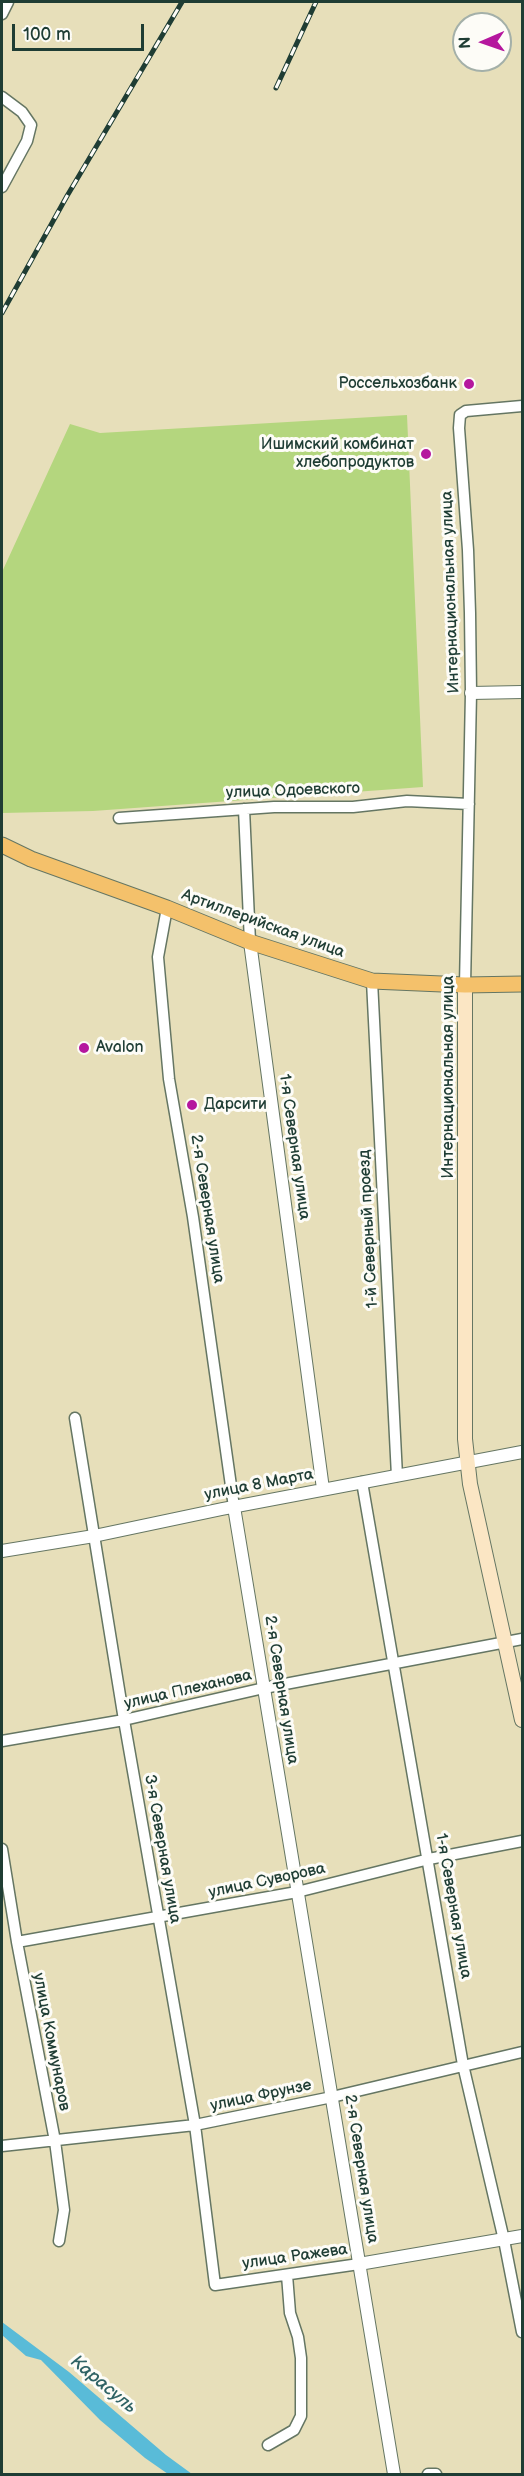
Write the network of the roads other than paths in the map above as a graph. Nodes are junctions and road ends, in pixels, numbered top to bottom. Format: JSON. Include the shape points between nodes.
{"nodes":[{"id":1,"x":8,"y":2,"type":"edge"},
{"id":2,"x":2,"y":14,"type":"edge"},
{"id":3,"x":2,"y":97,"type":"edge"},
{"id":4,"x":2,"y":187,"type":"edge"},
{"id":5,"x":522,"y":406,"type":"edge"},
{"id":6,"x":522,"y":692,"type":"edge"},
{"id":7,"x":471,"y":693,"type":"junction"},
{"id":8,"x":469,"y":804,"type":"junction"},
{"id":9,"x":244,"y":809,"type":"junction"},
{"id":10,"x":119,"y":818,"type":"dead end"},
{"id":11,"x":2,"y":845,"type":"edge"},
{"id":12,"x":167,"y":908,"type":"junction"},
{"id":13,"x":250,"y":942,"type":"junction"},
{"id":14,"x":372,"y":981,"type":"junction"},
{"id":15,"x":522,"y":984,"type":"edge"},
{"id":16,"x":465,"y":985,"type":"junction"},
{"id":17,"x":75,"y":1419,"type":"dead end"},
{"id":18,"x":522,"y":1452,"type":"edge"},
{"id":19,"x":468,"y":1462,"type":"junction"},
{"id":20,"x":397,"y":1476,"type":"junction"},
{"id":21,"x":362,"y":1482,"type":"junction"},
{"id":22,"x":323,"y":1489,"type":"junction"},
{"id":23,"x":234,"y":1507,"type":"junction"},
{"id":24,"x":94,"y":1536,"type":"junction"},
{"id":25,"x":2,"y":1551,"type":"edge"},
{"id":26,"x":522,"y":1640,"type":"edge"},
{"id":27,"x":505,"y":1642,"type":"junction"},
{"id":28,"x":394,"y":1664,"type":"junction"},
{"id":29,"x":264,"y":1688,"type":"junction"},
{"id":30,"x":124,"y":1720,"type":"junction"},
{"id":31,"x":522,"y":1720,"type":"edge"},
{"id":32,"x":2,"y":1741,"type":"edge"},
{"id":33,"x":522,"y":1841,"type":"edge"},
{"id":34,"x":2,"y":1848,"type":"edge"},
{"id":35,"x":429,"y":1859,"type":"junction"},
{"id":36,"x":297,"y":1892,"type":"junction"},
{"id":37,"x":159,"y":1917,"type":"junction"},
{"id":38,"x":16,"y":1942,"type":"junction"},
{"id":39,"x":522,"y":2052,"type":"edge"},
{"id":40,"x":463,"y":2065,"type":"junction"},
{"id":41,"x":332,"y":2097,"type":"junction"},
{"id":42,"x":195,"y":2125,"type":"junction"},
{"id":43,"x":55,"y":2141,"type":"junction"},
{"id":44,"x":2,"y":2146,"type":"edge"},
{"id":45,"x":522,"y":2236,"type":"edge"},
{"id":46,"x":504,"y":2240,"type":"junction"},
{"id":47,"x":59,"y":2241,"type":"dead end"},
{"id":48,"x":359,"y":2264,"type":"junction"},
{"id":49,"x":287,"y":2275,"type":"junction"},
{"id":50,"x":215,"y":2285,"type":"joint"},
{"id":51,"x":522,"y":2332,"type":"edge"},
{"id":52,"x":268,"y":2445,"type":"dead end"},
{"id":53,"x":428,"y":2474,"type":"edge"},
{"id":54,"x":394,"y":2475,"type":"edge"},
{"id":55,"x":436,"y":2475,"type":"edge"}],
"edges":[{"from":1,"to":2,"type":"street"},
{"from":3,"to":4,"type":"street","via":[[22,112],[31,125],[27,141]]},
{"from":5,"to":7,"type":"street","name":"Интернациональная улица","via":[[466,411],[460,415]]},
{"from":6,"to":7,"type":"street"},
{"from":7,"to":8,"type":"street","name":"Интернациональная улица"},
{"from":8,"to":9,"type":"street","name":"улица Одоевского","via":[[406,801],[353,807]]},
{"from":8,"to":16,"type":"street","name":"Интернациональная улица"},
{"from":9,"to":10,"type":"street","name":"улица Одоевского"},
{"from":9,"to":13,"type":"street","name":"1-я Северная улица"},
{"from":11,"to":12,"type":"main road","name":"Артиллерийская улица"},
{"from":12,"to":13,"type":"main road","name":"Артиллерийская улица"},
{"from":12,"to":23,"type":"street","name":"2-я Северная улица","via":[[158,957],[169,1080],[193,1217]]},
{"from":13,"to":14,"type":"main road","name":"Артиллерийская улица"},
{"from":13,"to":22,"type":"street","name":"1-я Северная улица"},
{"from":14,"to":16,"type":"main road","name":"Артиллерийская улица"},
{"from":14,"to":20,"type":"street","name":"1-й Северный проезд"},
{"from":15,"to":16,"type":"main road","name":"Артиллерийская улица"},
{"from":16,"to":19,"type":"main road","name":"Интернациональная улица"},
{"from":17,"to":24,"type":"street","name":"3-я Северная улица"},
{"from":18,"to":19,"type":"street","name":"улица 8 Марта"},
{"from":19,"to":20,"type":"street","name":"улица 8 Марта"},
{"from":19,"to":27,"type":"main road","name":"Интернациональная улица"},
{"from":20,"to":21,"type":"street","name":"улица 8 Марта"},
{"from":21,"to":22,"type":"street","name":"улица 8 Марта"},
{"from":21,"to":28,"type":"street","name":"1-я Северная улица"},
{"from":22,"to":23,"type":"street","name":"улица 8 Марта"},
{"from":23,"to":24,"type":"street","name":"улица 8 Марта"},
{"from":23,"to":29,"type":"street","name":"2-я Северная улица"},
{"from":24,"to":25,"type":"street","name":"улица 8 Марта"},
{"from":24,"to":30,"type":"street","name":"3-я Северная улица"},
{"from":26,"to":27,"type":"street","name":"улица Плеханова"},
{"from":27,"to":28,"type":"street","name":"улица Плеханова"},
{"from":27,"to":31,"type":"main road","name":"Интернациональная улица"},
{"from":28,"to":29,"type":"street","name":"улица Плеханова"},
{"from":28,"to":35,"type":"street","name":"1-я Северная улица"},
{"from":29,"to":30,"type":"street","name":"улица Плеханова"},
{"from":29,"to":36,"type":"street","name":"2-я Северная улица"},
{"from":30,"to":32,"type":"street","name":"улица Плеханова"},
{"from":30,"to":37,"type":"street","name":"3-я Северная улица"},
{"from":33,"to":35,"type":"street","name":"улица Суворова"},
{"from":34,"to":38,"type":"street","name":"улица Коммунаров"},
{"from":35,"to":36,"type":"street","name":"улица Суворова"},
{"from":35,"to":40,"type":"street","name":"1-я Северная улица"},
{"from":36,"to":37,"type":"street","name":"улица Суворова"},
{"from":36,"to":41,"type":"street","name":"2-я Северная улица"},
{"from":37,"to":38,"type":"street","name":"улица Суворова"},
{"from":37,"to":42,"type":"street","name":"3-я Северная улица"},
{"from":38,"to":43,"type":"street","name":"улица Коммунаров"},
{"from":39,"to":40,"type":"street","name":"улица Фрунзе"},
{"from":40,"to":41,"type":"street","name":"улица Фрунзе"},
{"from":40,"to":46,"type":"street","name":"1-я Северная улица"},
{"from":41,"to":42,"type":"street","name":"улица Фрунзе"},
{"from":41,"to":48,"type":"street","name":"2-я Северная улица"},
{"from":42,"to":43,"type":"street","name":"улица Фрунзе"},
{"from":42,"to":50,"type":"street","name":"3-я Северная улица"},
{"from":43,"to":44,"type":"street","name":"улица Фрунзе"},
{"from":43,"to":47,"type":"street","name":"улица Коммунаров","via":[[64,2210]]},
{"from":45,"to":46,"type":"street","name":"улица Ражева"},
{"from":46,"to":48,"type":"street","name":"улица Ражева"},
{"from":46,"to":51,"type":"street","name":"1-я Северная улица"},
{"from":48,"to":49,"type":"street","name":"улица Ражева"},
{"from":48,"to":54,"type":"street","name":"2-я Северная улица"},
{"from":49,"to":50,"type":"street","name":"улица Ражева"},
{"from":49,"to":52,"type":"street","via":[[290,2313],[301,2358],[301,2416],[294,2430]]},
{"from":53,"to":55,"type":"street"}]}
